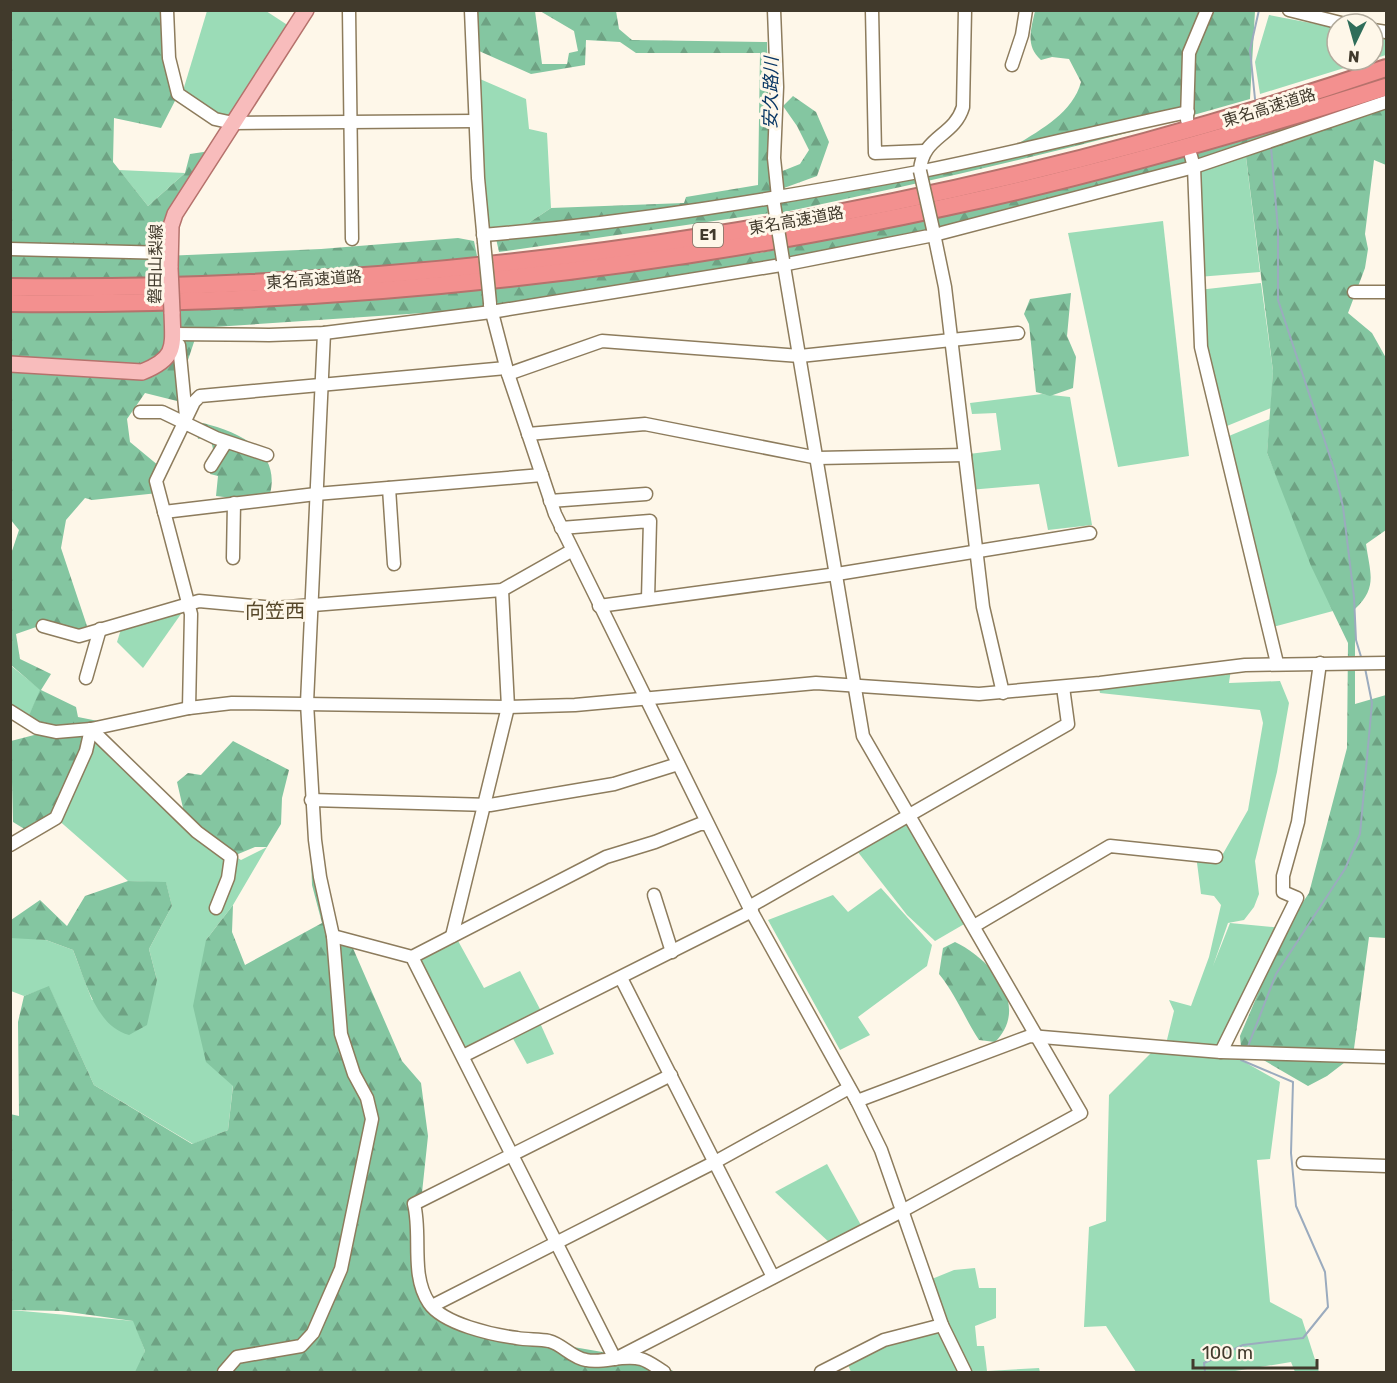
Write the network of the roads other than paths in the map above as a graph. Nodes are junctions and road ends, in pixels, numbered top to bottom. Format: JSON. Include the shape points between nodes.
{"nodes":[{"id":1,"x":167,"y":10,"type":"edge"},
{"id":2,"x":306,"y":10,"type":"edge"},
{"id":3,"x":348,"y":10,"type":"edge"},
{"id":4,"x":471,"y":10,"type":"edge"},
{"id":5,"x":774,"y":10,"type":"edge"},
{"id":6,"x":872,"y":10,"type":"edge"},
{"id":7,"x":964,"y":10,"type":"edge"},
{"id":8,"x":1026,"y":10,"type":"edge"},
{"id":9,"x":1207,"y":10,"type":"edge"},
{"id":10,"x":1289,"y":10,"type":"edge"},
{"id":11,"x":1325,"y":15,"type":"edge"},
{"id":12,"x":1012,"y":64,"type":"dead end"},
{"id":13,"x":1386,"y":68,"type":"edge"},
{"id":14,"x":1386,"y":87,"type":"edge"},
{"id":15,"x":1386,"y":102,"type":"edge"},
{"id":16,"x":475,"y":121,"type":"junction"},
{"id":17,"x":351,"y":122,"type":"junction"},
{"id":18,"x":233,"y":123,"type":"junction"},
{"id":19,"x":924,"y":151,"type":"junction"},
{"id":20,"x":1192,"y":162,"type":"junction"},
{"id":21,"x":920,"y":171,"type":"junction"},
{"id":22,"x":775,"y":200,"type":"junction"},
{"id":23,"x":934,"y":232,"type":"junction"},
{"id":24,"x":483,"y":238,"type":"junction"},
{"id":25,"x":352,"y":239,"type":"dead end"},
{"id":26,"x":10,"y":249,"type":"edge"},
{"id":27,"x":170,"y":261,"type":"junction"},
{"id":28,"x":784,"y":262,"type":"junction"},
{"id":29,"x":10,"y":287,"type":"edge"},
{"id":30,"x":1354,"y":292,"type":"dead end"},
{"id":31,"x":1386,"y":292,"type":"edge"},
{"id":32,"x":10,"y":303,"type":"edge"},
{"id":33,"x":491,"y":308,"type":"junction"},
{"id":34,"x":324,"y":333,"type":"junction"},
{"id":35,"x":1018,"y":333,"type":"dead end"},
{"id":36,"x":173,"y":337,"type":"junction"},
{"id":37,"x":952,"y":340,"type":"junction"},
{"id":38,"x":800,"y":356,"type":"junction"},
{"id":39,"x":10,"y":364,"type":"edge"},
{"id":40,"x":507,"y":371,"type":"junction"},
{"id":41,"x":321,"y":384,"type":"junction"},
{"id":42,"x":140,"y":412,"type":"dead end"},
{"id":43,"x":186,"y":422,"type":"junction"},
{"id":44,"x":528,"y":434,"type":"junction"},
{"id":45,"x":226,"y":442,"type":"junction"},
{"id":46,"x":267,"y":455,"type":"dead end"},
{"id":47,"x":965,"y":455,"type":"junction"},
{"id":48,"x":818,"y":458,"type":"junction"},
{"id":49,"x":211,"y":466,"type":"dead end"},
{"id":50,"x":542,"y":475,"type":"junction"},
{"id":51,"x":388,"y":488,"type":"junction"},
{"id":52,"x":316,"y":494,"type":"junction"},
{"id":53,"x":645,"y":494,"type":"dead end"},
{"id":54,"x":550,"y":501,"type":"junction"},
{"id":55,"x":234,"y":503,"type":"junction"},
{"id":56,"x":164,"y":512,"type":"junction"},
{"id":57,"x":561,"y":528,"type":"junction"},
{"id":58,"x":1090,"y":532,"type":"dead end"},
{"id":59,"x":976,"y":550,"type":"junction"},
{"id":60,"x":571,"y":551,"type":"junction"},
{"id":61,"x":233,"y":558,"type":"dead end"},
{"id":62,"x":394,"y":564,"type":"dead end"},
{"id":63,"x":837,"y":574,"type":"junction"},
{"id":64,"x":502,"y":590,"type":"junction"},
{"id":65,"x":648,"y":599,"type":"junction"},
{"id":66,"x":188,"y":604,"type":"junction"},
{"id":67,"x":311,"y":604,"type":"junction"},
{"id":68,"x":599,"y":606,"type":"junction"},
{"id":69,"x":43,"y":626,"type":"dead end"},
{"id":70,"x":100,"y":629,"type":"junction"},
{"id":71,"x":1277,"y":663,"type":"junction"},
{"id":72,"x":1320,"y":663,"type":"junction"},
{"id":73,"x":1386,"y":663,"type":"edge"},
{"id":74,"x":86,"y":678,"type":"dead end"},
{"id":75,"x":855,"y":685,"type":"junction"},
{"id":76,"x":1063,"y":687,"type":"junction"},
{"id":77,"x":1003,"y":693,"type":"junction"},
{"id":78,"x":644,"y":698,"type":"junction"},
{"id":79,"x":307,"y":703,"type":"junction"},
{"id":80,"x":508,"y":707,"type":"junction"},
{"id":81,"x":189,"y":708,"type":"junction"},
{"id":82,"x":10,"y":711,"type":"edge"},
{"id":83,"x":91,"y":729,"type":"junction"},
{"id":84,"x":678,"y":764,"type":"junction"},
{"id":85,"x":311,"y":800,"type":"junction"},
{"id":86,"x":484,"y":805,"type":"junction"},
{"id":87,"x":909,"y":815,"type":"junction"},
{"id":88,"x":707,"y":824,"type":"junction"},
{"id":89,"x":10,"y":845,"type":"edge"},
{"id":90,"x":1216,"y":857,"type":"dead end"},
{"id":91,"x":654,"y":895,"type":"dead end"},
{"id":92,"x":216,"y":908,"type":"dead end"},
{"id":93,"x":750,"y":909,"type":"junction"},
{"id":94,"x":974,"y":926,"type":"junction"},
{"id":95,"x":333,"y":936,"type":"junction"},
{"id":96,"x":452,"y":936,"type":"junction"},
{"id":97,"x":672,"y":952,"type":"junction"},
{"id":98,"x":412,"y":957,"type":"junction"},
{"id":99,"x":621,"y":978,"type":"junction"},
{"id":100,"x":1038,"y":1037,"type":"junction"},
{"id":101,"x":1221,"y":1053,"type":"junction"},
{"id":102,"x":463,"y":1056,"type":"junction"},
{"id":103,"x":1386,"y":1057,"type":"edge"},
{"id":104,"x":671,"y":1075,"type":"junction"},
{"id":105,"x":849,"y":1088,"type":"junction"},
{"id":106,"x":857,"y":1101,"type":"junction"},
{"id":107,"x":514,"y":1154,"type":"junction"},
{"id":108,"x":715,"y":1162,"type":"junction"},
{"id":109,"x":1303,"y":1162,"type":"dead end"},
{"id":110,"x":1386,"y":1166,"type":"edge"},
{"id":111,"x":902,"y":1211,"type":"junction"},
{"id":112,"x":557,"y":1242,"type":"junction"},
{"id":113,"x":773,"y":1276,"type":"junction"},
{"id":114,"x":432,"y":1306,"type":"junction"},
{"id":115,"x":942,"y":1325,"type":"junction"},
{"id":116,"x":615,"y":1359,"type":"junction"},
{"id":117,"x":224,"y":1372,"type":"edge"},
{"id":118,"x":664,"y":1372,"type":"edge"},
{"id":119,"x":821,"y":1372,"type":"edge"},
{"id":120,"x":965,"y":1372,"type":"edge"}],
"edges":[{"from":1,"to":18,"type":"street","via":[[169,58],[178,94],[215,119]]},
{"from":2,"to":18,"type":"main road","name":"磐田山梨線"},
{"from":3,"to":17,"type":"street"},
{"from":4,"to":16,"type":"street"},
{"from":5,"to":22,"type":"street"},
{"from":6,"to":19,"type":"street","via":[[875,153]]},
{"from":7,"to":19,"type":"street","via":[[960,118]]},
{"from":8,"to":12,"type":"street"},
{"from":9,"to":21,"type":"street","via":[[1190,53],[1187,116]]},
{"from":10,"to":11,"type":"street"},
{"from":13,"to":29,"type":"highway","name":"東名高速道路","number":"E1","via":[[1263,109],[1101,155],[883,205],[689,239],[401,273],[201,285]]},
{"from":14,"to":32,"type":"highway","name":"東名高速道路","number":"E1","via":[[1083,175],[885,220],[690,253],[547,273],[287,296]]},
{"from":15,"to":20,"type":"street"},
{"from":16,"to":17,"type":"street"},
{"from":16,"to":24,"type":"street"},
{"from":17,"to":18,"type":"street"},
{"from":17,"to":25,"type":"street"},
{"from":18,"to":27,"type":"main road","name":"磐田山梨線","via":[[175,213]]},
{"from":19,"to":21,"type":"street"},
{"from":20,"to":23,"type":"street"},
{"from":20,"to":71,"type":"street","via":[[1201,347]]},
{"from":21,"to":22,"type":"street"},
{"from":21,"to":23,"type":"street","bridge":true},
{"from":22,"to":24,"type":"street"},
{"from":22,"to":28,"type":"street","bridge":true},
{"from":23,"to":28,"type":"street"},
{"from":23,"to":37,"type":"street"},
{"from":24,"to":33,"type":"street","bridge":true},
{"from":26,"to":27,"type":"street"},
{"from":27,"to":36,"type":"main road","name":"磐田山梨線","bridge":true},
{"from":28,"to":33,"type":"street"},
{"from":28,"to":38,"type":"street"},
{"from":30,"to":31,"type":"street"},
{"from":33,"to":34,"type":"street"},
{"from":33,"to":40,"type":"street"},
{"from":34,"to":36,"type":"street"},
{"from":34,"to":41,"type":"street"},
{"from":35,"to":37,"type":"street"},
{"from":36,"to":39,"type":"main road","via":[[169,357],[142,372]]},
{"from":36,"to":43,"type":"street","via":[[179,345]]},
{"from":37,"to":38,"type":"street"},
{"from":37,"to":47,"type":"street"},
{"from":38,"to":40,"type":"street","via":[[602,341]]},
{"from":38,"to":48,"type":"street"},
{"from":40,"to":41,"type":"street"},
{"from":40,"to":44,"type":"street"},
{"from":41,"to":43,"type":"street","via":[[200,396]]},
{"from":41,"to":52,"type":"street"},
{"from":42,"to":43,"type":"street","via":[[162,412]]},
{"from":43,"to":45,"type":"street"},
{"from":43,"to":56,"type":"street","via":[[156,481]]},
{"from":44,"to":48,"type":"street","via":[[645,424]]},
{"from":44,"to":50,"type":"street"},
{"from":45,"to":46,"type":"street"},
{"from":45,"to":49,"type":"street"},
{"from":47,"to":48,"type":"street"},
{"from":47,"to":59,"type":"street"},
{"from":48,"to":63,"type":"street"},
{"from":50,"to":51,"type":"street"},
{"from":50,"to":54,"type":"street"},
{"from":51,"to":52,"type":"street"},
{"from":51,"to":62,"type":"street"},
{"from":52,"to":55,"type":"street"},
{"from":52,"to":67,"type":"street"},
{"from":53,"to":54,"type":"street"},
{"from":54,"to":57,"type":"street"},
{"from":55,"to":56,"type":"street"},
{"from":55,"to":61,"type":"street"},
{"from":56,"to":66,"type":"street"},
{"from":57,"to":60,"type":"street"},
{"from":57,"to":65,"type":"street","via":[[650,521]]},
{"from":58,"to":59,"type":"street"},
{"from":59,"to":63,"type":"street"},
{"from":59,"to":77,"type":"street","via":[[983,608]]},
{"from":60,"to":64,"type":"street"},
{"from":60,"to":68,"type":"street"},
{"from":63,"to":65,"type":"street"},
{"from":63,"to":75,"type":"street"},
{"from":64,"to":67,"type":"street"},
{"from":64,"to":80,"type":"street"},
{"from":65,"to":68,"type":"street"},
{"from":66,"to":67,"type":"street","via":[[199,601],[275,608]]},
{"from":66,"to":70,"type":"street"},
{"from":66,"to":81,"type":"street"},
{"from":67,"to":79,"type":"street"},
{"from":68,"to":78,"type":"street"},
{"from":69,"to":70,"type":"street","via":[[78,636]]},
{"from":70,"to":74,"type":"street"},
{"from":71,"to":72,"type":"street"},
{"from":71,"to":76,"type":"street"},
{"from":72,"to":73,"type":"street"},
{"from":72,"to":101,"type":"street","via":[[1298,822],[1283,876],[1283,892],[1297,898]]},
{"from":75,"to":77,"type":"street"},
{"from":75,"to":78,"type":"street","via":[[784,684]]},
{"from":75,"to":87,"type":"street","via":[[863,736]]},
{"from":76,"to":77,"type":"street"},
{"from":76,"to":87,"type":"street","via":[[1068,724]]},
{"from":78,"to":80,"type":"street"},
{"from":78,"to":84,"type":"street"},
{"from":79,"to":80,"type":"street"},
{"from":79,"to":81,"type":"street","via":[[232,703]]},
{"from":79,"to":85,"type":"street"},
{"from":80,"to":86,"type":"street"},
{"from":81,"to":83,"type":"street"},
{"from":82,"to":83,"type":"street","via":[[45,730]]},
{"from":83,"to":89,"type":"street","via":[[86,751],[56,818]]},
{"from":83,"to":92,"type":"street","via":[[197,832],[231,857],[228,878]]},
{"from":84,"to":86,"type":"street","via":[[614,784]]},
{"from":84,"to":88,"type":"street"},
{"from":85,"to":86,"type":"street"},
{"from":85,"to":95,"type":"street","via":[[320,877]]},
{"from":86,"to":96,"type":"street"},
{"from":87,"to":93,"type":"street"},
{"from":87,"to":94,"type":"street"},
{"from":88,"to":93,"type":"street"},
{"from":88,"to":96,"type":"street","via":[[606,857]]},
{"from":90,"to":94,"type":"street","via":[[1110,846]]},
{"from":91,"to":97,"type":"street"},
{"from":93,"to":97,"type":"street"},
{"from":93,"to":105,"type":"street"},
{"from":94,"to":100,"type":"street"},
{"from":95,"to":98,"type":"street"},
{"from":95,"to":117,"type":"street","via":[[341,1034],[372,1119],[341,1269],[308,1341],[301,1346],[237,1357]]},
{"from":96,"to":98,"type":"street"},
{"from":97,"to":99,"type":"street"},
{"from":98,"to":102,"type":"street"},
{"from":99,"to":102,"type":"street"},
{"from":99,"to":104,"type":"street"},
{"from":100,"to":101,"type":"street"},
{"from":100,"to":106,"type":"street","via":[[1018,1040]]},
{"from":100,"to":111,"type":"street","via":[[1081,1113]]},
{"from":101,"to":103,"type":"street"},
{"from":102,"to":107,"type":"street"},
{"from":104,"to":107,"type":"street"},
{"from":104,"to":108,"type":"street"},
{"from":105,"to":106,"type":"street"},
{"from":105,"to":108,"type":"street"},
{"from":106,"to":111,"type":"street","via":[[881,1150]]},
{"from":107,"to":112,"type":"street"},
{"from":107,"to":114,"type":"street","via":[[414,1204],[418,1221],[415,1257]]},
{"from":108,"to":112,"type":"street"},
{"from":108,"to":113,"type":"street"},
{"from":109,"to":110,"type":"street"},
{"from":111,"to":113,"type":"street"},
{"from":111,"to":115,"type":"street"},
{"from":112,"to":114,"type":"street"},
{"from":112,"to":116,"type":"street"},
{"from":113,"to":116,"type":"street"},
{"from":114,"to":116,"type":"street","via":[[451,1320],[516,1338],[551,1341],[586,1361]]},
{"from":115,"to":119,"type":"street","via":[[884,1340]]},
{"from":115,"to":120,"type":"street"},
{"from":116,"to":118,"type":"street","via":[[643,1359]]}]}
